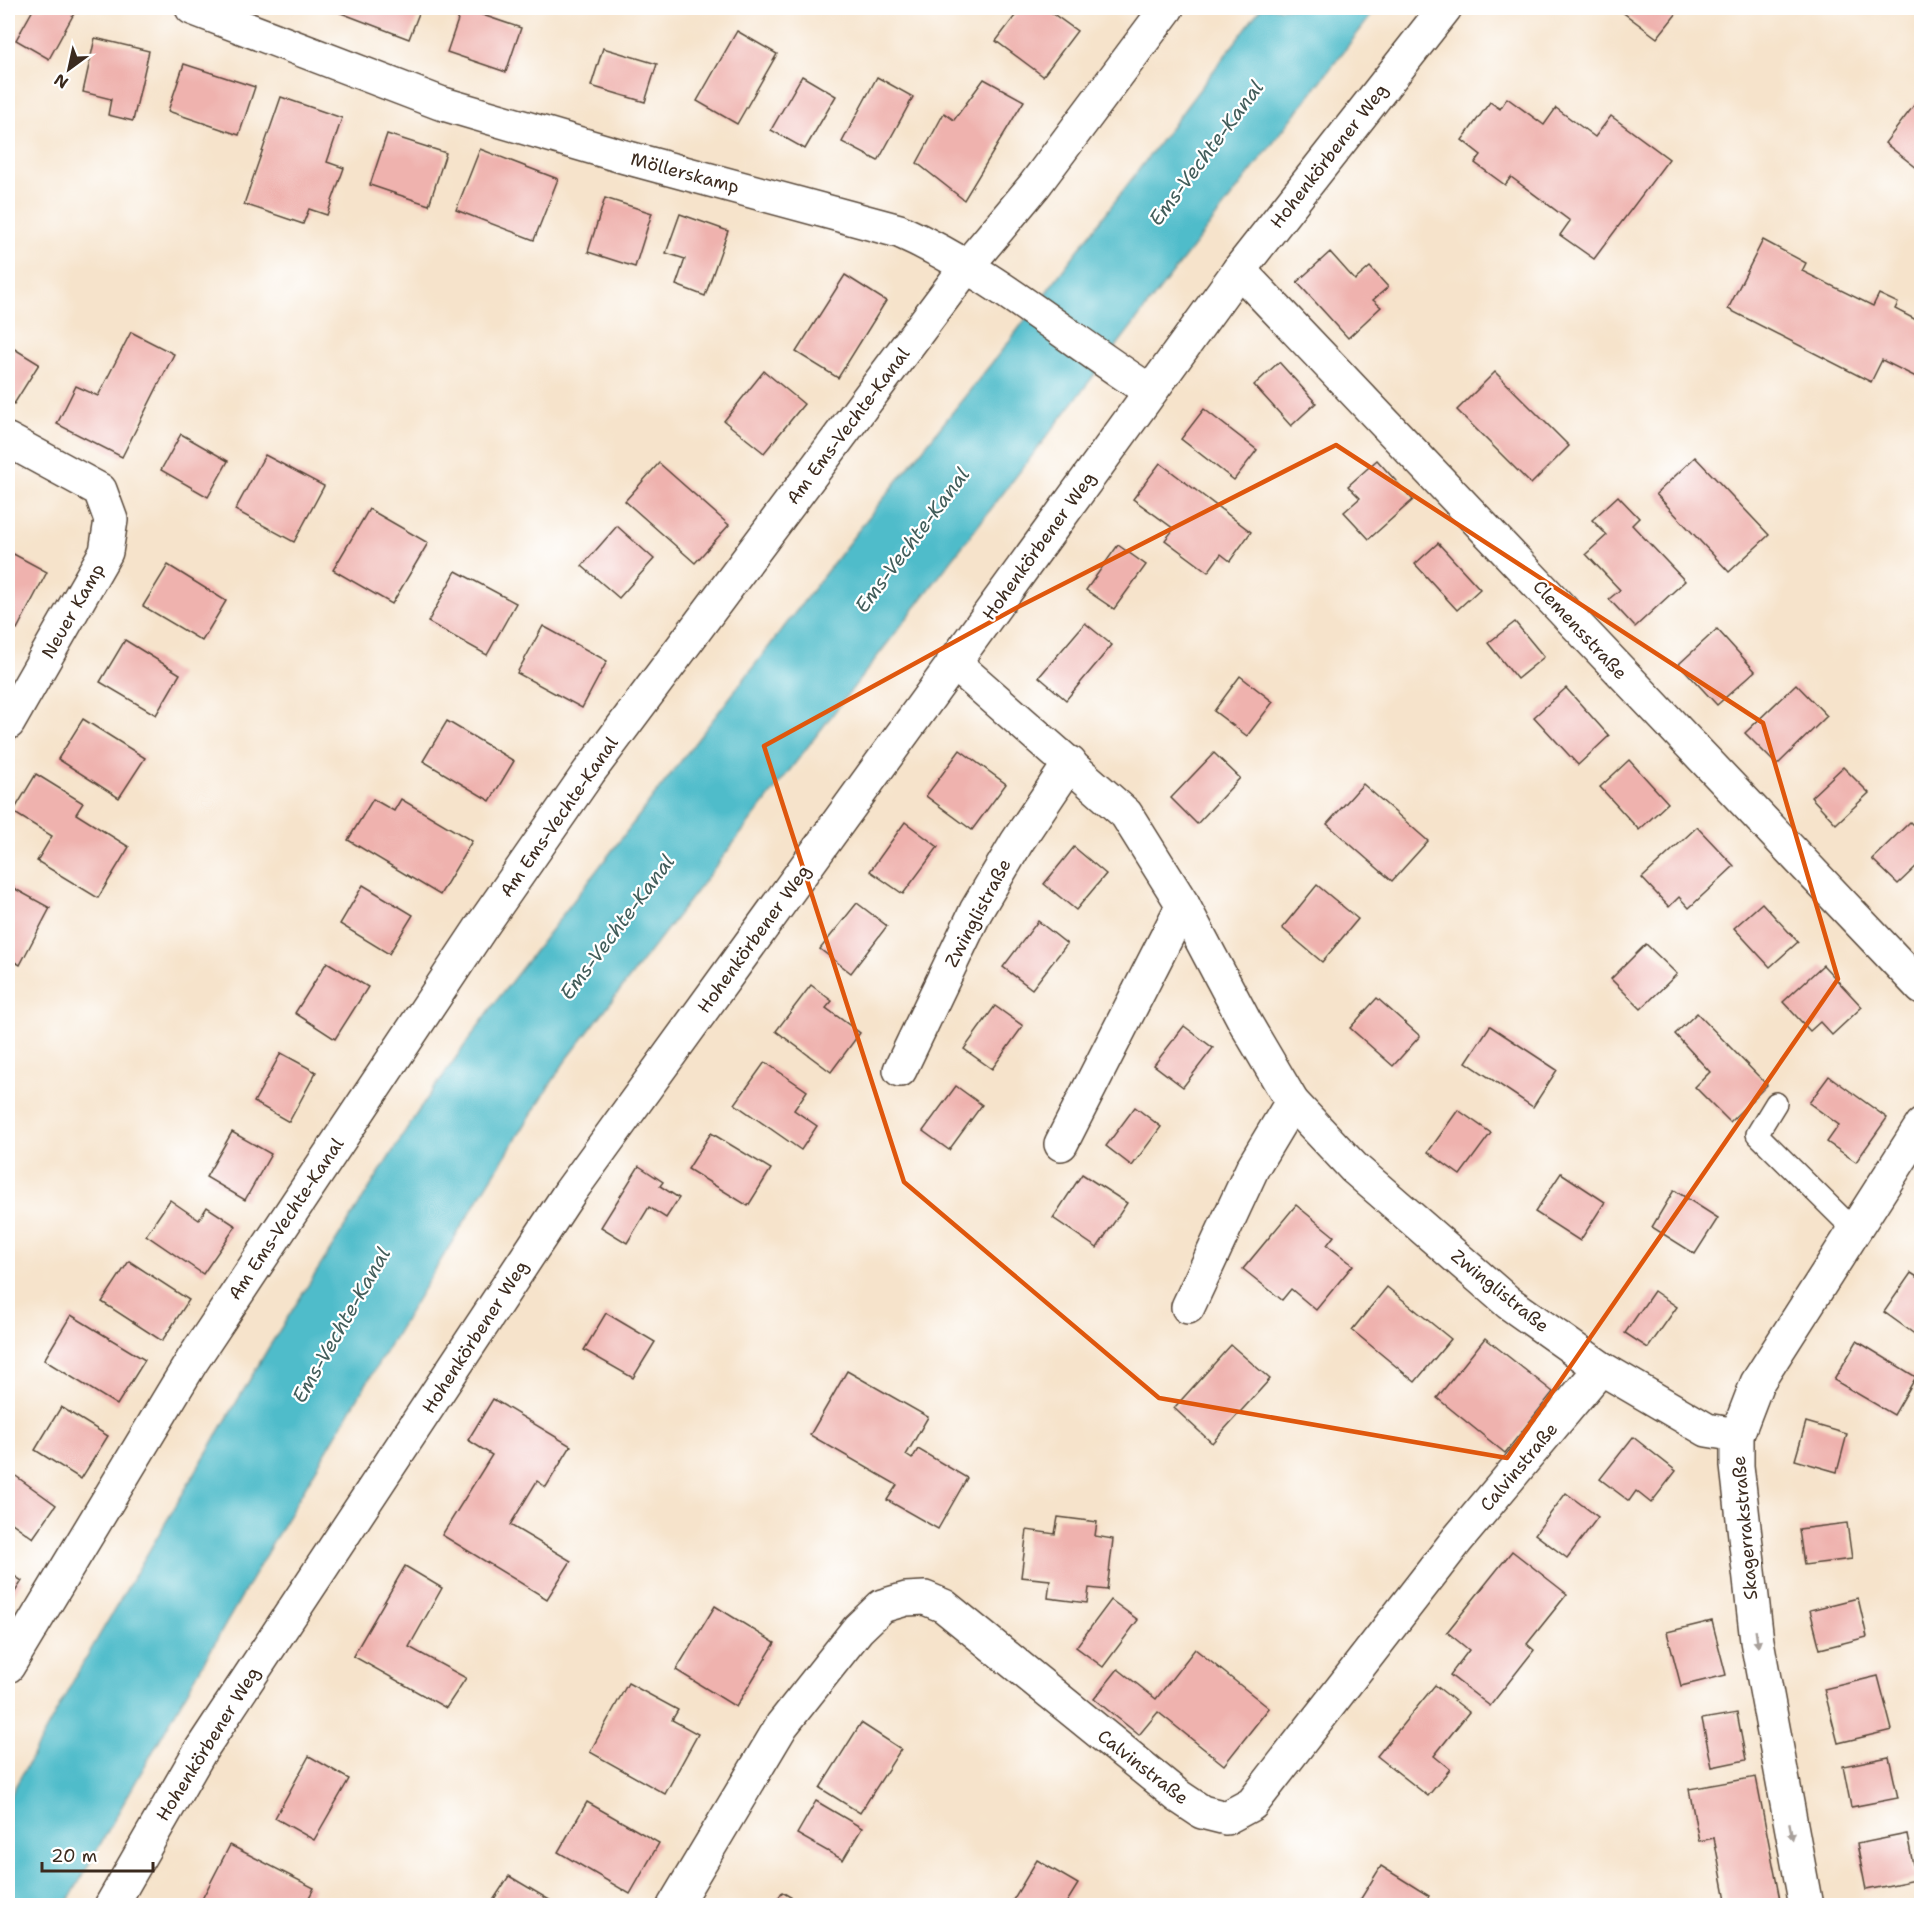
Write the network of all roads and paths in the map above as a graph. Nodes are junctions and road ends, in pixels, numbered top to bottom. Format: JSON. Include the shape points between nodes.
{"nodes":[{"id":1,"x":192,"y":8,"type":"edge"},
{"id":2,"x":1167,"y":8,"type":"edge"},
{"id":3,"x":1445,"y":8,"type":"edge"},
{"id":4,"x":967,"y":266,"type":"junction"},
{"id":5,"x":1239,"y":270,"type":"junction"},
{"id":6,"x":1150,"y":392,"type":"junction"},
{"id":7,"x":8,"y":440,"type":"edge"},
{"id":8,"x":953,"y":662,"type":"junction"},
{"id":9,"x":8,"y":723,"type":"edge"},
{"id":10,"x":1070,"y":763,"type":"junction"},
{"id":11,"x":1183,"y":905,"type":"junction"},
{"id":12,"x":1922,"y":988,"type":"edge"},
{"id":13,"x":900,"y":1070,"type":"dead end"},
{"id":14,"x":1292,"y":1102,"type":"junction"},
{"id":15,"x":1776,"y":1103,"type":"dead end"},
{"id":16,"x":1920,"y":1131,"type":"edge"},
{"id":17,"x":1061,"y":1144,"type":"dead end"},
{"id":18,"x":1854,"y":1230,"type":"junction"},
{"id":19,"x":1188,"y":1307,"type":"dead end"},
{"id":20,"x":1601,"y":1368,"type":"junction"},
{"id":21,"x":1737,"y":1435,"type":"junction"},
{"id":22,"x":8,"y":1666,"type":"edge"},
{"id":23,"x":111,"y":1905,"type":"edge"},
{"id":24,"x":674,"y":1905,"type":"edge"},
{"id":25,"x":1806,"y":1905,"type":"edge"}],
"edges":[{"from":1,"to":4,"type":"street","name":"Möllerskamp","via":[[440,103],[899,231]]},
{"from":2,"to":4,"type":"street","name":"Am Ems-Vechte-Kanal","via":[[1034,186]]},
{"from":3,"to":5,"type":"street","name":"Hohenkörbener Weg"},
{"from":4,"to":6,"type":"street","name":"Möllerskamp"},
{"from":4,"to":22,"type":"street","name":"Am Ems-Vechte-Kanal","via":[[589,772],[480,929],[192,1361]]},
{"from":5,"to":6,"type":"street","name":"Hohenkörbener Weg"},
{"from":5,"to":12,"type":"street","name":"Clemensstraße"},
{"from":6,"to":8,"type":"street","name":"Hohenkörbener Weg"},
{"from":7,"to":9,"type":"street","name":"Neuer Kamp","via":[[100,490],[111,520],[106,552]]},
{"from":8,"to":10,"type":"street","name":"Zwinglistraße"},
{"from":8,"to":23,"type":"street","name":"Hohenkörbener Weg","via":[[570,1192],[199,1753]]},
{"from":10,"to":11,"type":"street","name":"Zwinglistraße","via":[[1126,814]]},
{"from":10,"to":13,"type":"street","name":"Zwinglistraße","via":[[976,911]]},
{"from":11,"to":14,"type":"street","name":"Zwinglistraße"},
{"from":11,"to":17,"type":"street"},
{"from":14,"to":19,"type":"street","via":[[1253,1167]]},
{"from":14,"to":20,"type":"street","name":"Zwinglistraße","via":[[1354,1168],[1509,1303]]},
{"from":15,"to":18,"type":"lane","via":[[1757,1134]]},
{"from":16,"to":18,"type":"street","name":"Skagerrakstraße"},
{"from":18,"to":21,"type":"street","name":"Skagerrakstraße","via":[[1757,1383]]},
{"from":20,"to":21,"type":"street","name":"Zwinglistraße","via":[[1707,1430]]},
{"from":20,"to":24,"type":"street","name":"Calvinstraße","via":[[1457,1540],[1252,1804],[1226,1818],[1202,1812],[944,1606],[925,1598],[906,1599],[882,1606],[858,1629],[782,1725]]},
{"from":21,"to":25,"type":"street","name":"Skagerrakstraße","one_way":true,"via":[[1757,1641]]}]}
